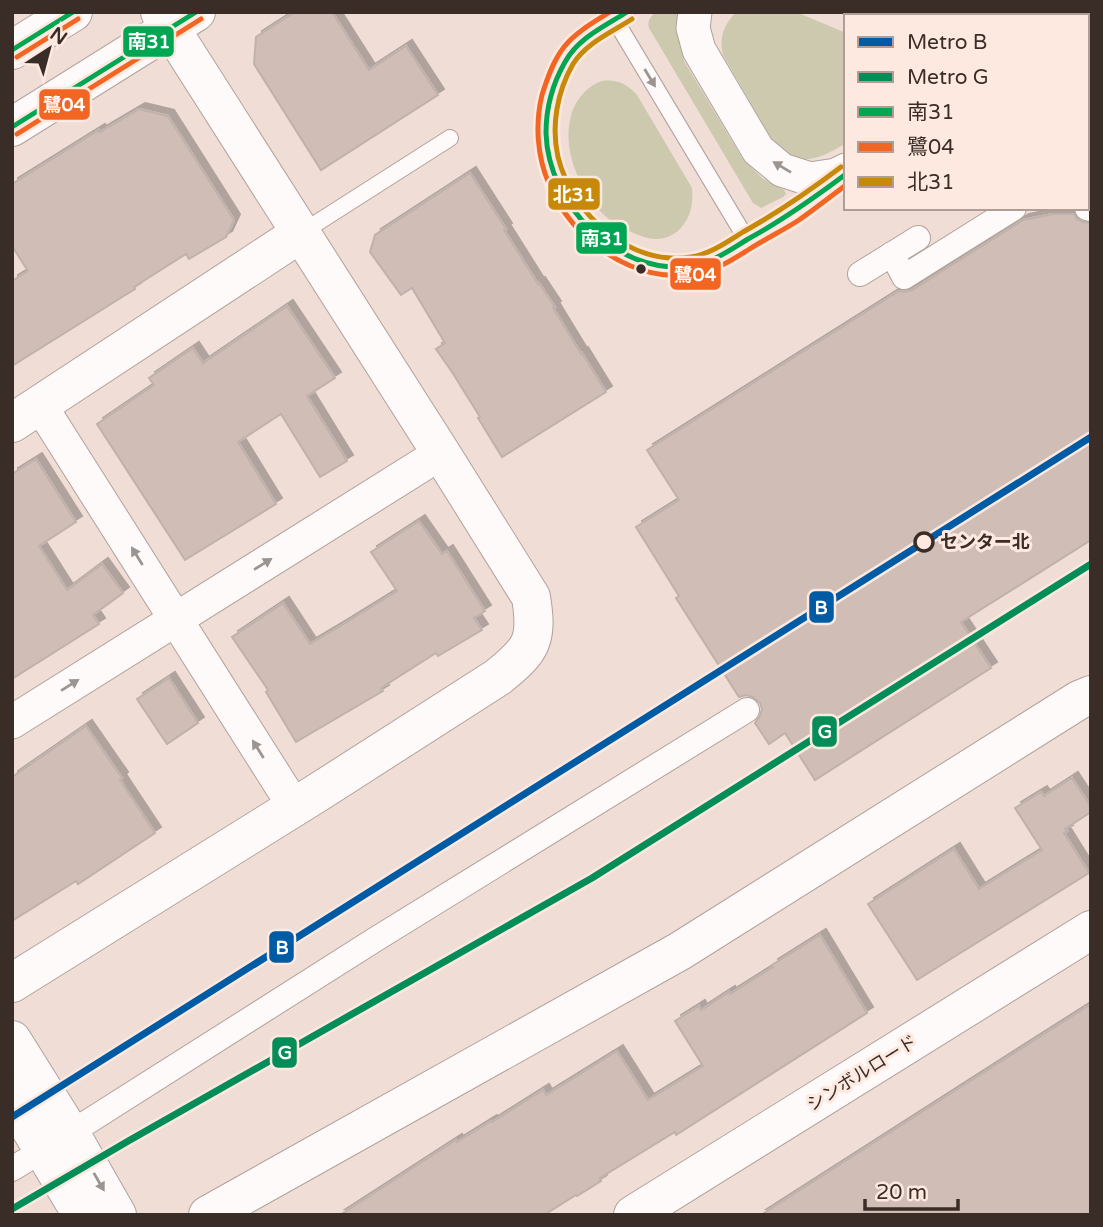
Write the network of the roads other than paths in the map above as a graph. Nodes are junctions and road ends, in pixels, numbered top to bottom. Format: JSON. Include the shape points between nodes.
{"nodes":[{"id":1,"x":73,"y":12,"type":"edge"},
{"id":2,"x":695,"y":12,"type":"edge"},
{"id":3,"x":621,"y":16,"type":"edge"},
{"id":4,"x":175,"y":18,"type":"edge"},
{"id":5,"x":12,"y":50,"type":"edge"},
{"id":6,"x":12,"y":127,"type":"edge"},
{"id":7,"x":450,"y":138,"type":"dead end"},
{"id":8,"x":844,"y":173,"type":"edge"},
{"id":9,"x":844,"y":174,"type":"edge"},
{"id":10,"x":1011,"y":210,"type":"edge"},
{"id":11,"x":301,"y":233,"type":"junction"},
{"id":12,"x":918,"y":237,"type":"dead end"},
{"id":13,"x":747,"y":240,"type":"junction"},
{"id":14,"x":891,"y":254,"type":"junction"},
{"id":15,"x":860,"y":274,"type":"dead end"},
{"id":16,"x":26,"y":414,"type":"edge"},
{"id":17,"x":441,"y":453,"type":"junction"},
{"id":18,"x":176,"y":618,"type":"junction"},
{"id":19,"x":1091,"y":695,"type":"edge"},
{"id":20,"x":747,"y":710,"type":"dead end"},
{"id":21,"x":12,"y":722,"type":"edge"},
{"id":22,"x":295,"y":806,"type":"junction"},
{"id":23,"x":1091,"y":930,"type":"edge"},
{"id":24,"x":12,"y":983,"type":"edge"},
{"id":25,"x":12,"y":1040,"type":"edge"},
{"id":26,"x":12,"y":1098,"type":"edge"},
{"id":27,"x":86,"y":1123,"type":"dead end"},
{"id":28,"x":82,"y":1215,"type":"edge"},
{"id":29,"x":117,"y":1215,"type":"edge"},
{"id":30,"x":208,"y":1215,"type":"edge"},
{"id":31,"x":632,"y":1215,"type":"edge"}],
"edges":[{"from":1,"to":5,"type":"street"},
{"from":8,"to":2,"type":"street","one_way":true,"via":[[810,179],[782,170],[758,150],[699,50],[693,28]]},
{"from":3,"to":13,"type":"lane","one_way":true},
{"from":3,"to":13,"type":"lane","via":[[583,39],[566,59],[549,99],[550,161],[568,204],[581,222],[615,250],[653,264],[692,266]]},
{"from":4,"to":6,"type":"street"},
{"from":4,"to":11,"type":"street"},
{"from":7,"to":11,"type":"lane"},
{"from":9,"to":13,"type":"lane","via":[[797,211]]},
{"from":10,"to":14,"type":"street","via":[[904,277]]},
{"from":11,"to":16,"type":"street"},
{"from":11,"to":17,"type":"street"},
{"from":12,"to":14,"type":"street"},
{"from":14,"to":15,"type":"street"},
{"from":18,"to":16,"type":"street","one_way":true},
{"from":18,"to":17,"type":"street","one_way":true},
{"from":17,"to":22,"type":"street","via":[[531,597],[535,622],[530,645],[498,677]]},
{"from":21,"to":18,"type":"street","one_way":true},
{"from":22,"to":18,"type":"street","one_way":true},
{"from":19,"to":30,"type":"street","via":[[680,951]]},
{"from":20,"to":27,"type":"street"},
{"from":22,"to":24,"type":"street"},
{"from":23,"to":31,"type":"street","name":"シンボルロード"},
{"from":25,"to":29,"type":"street","one_way":true},
{"from":26,"to":28,"type":"street"}]}
